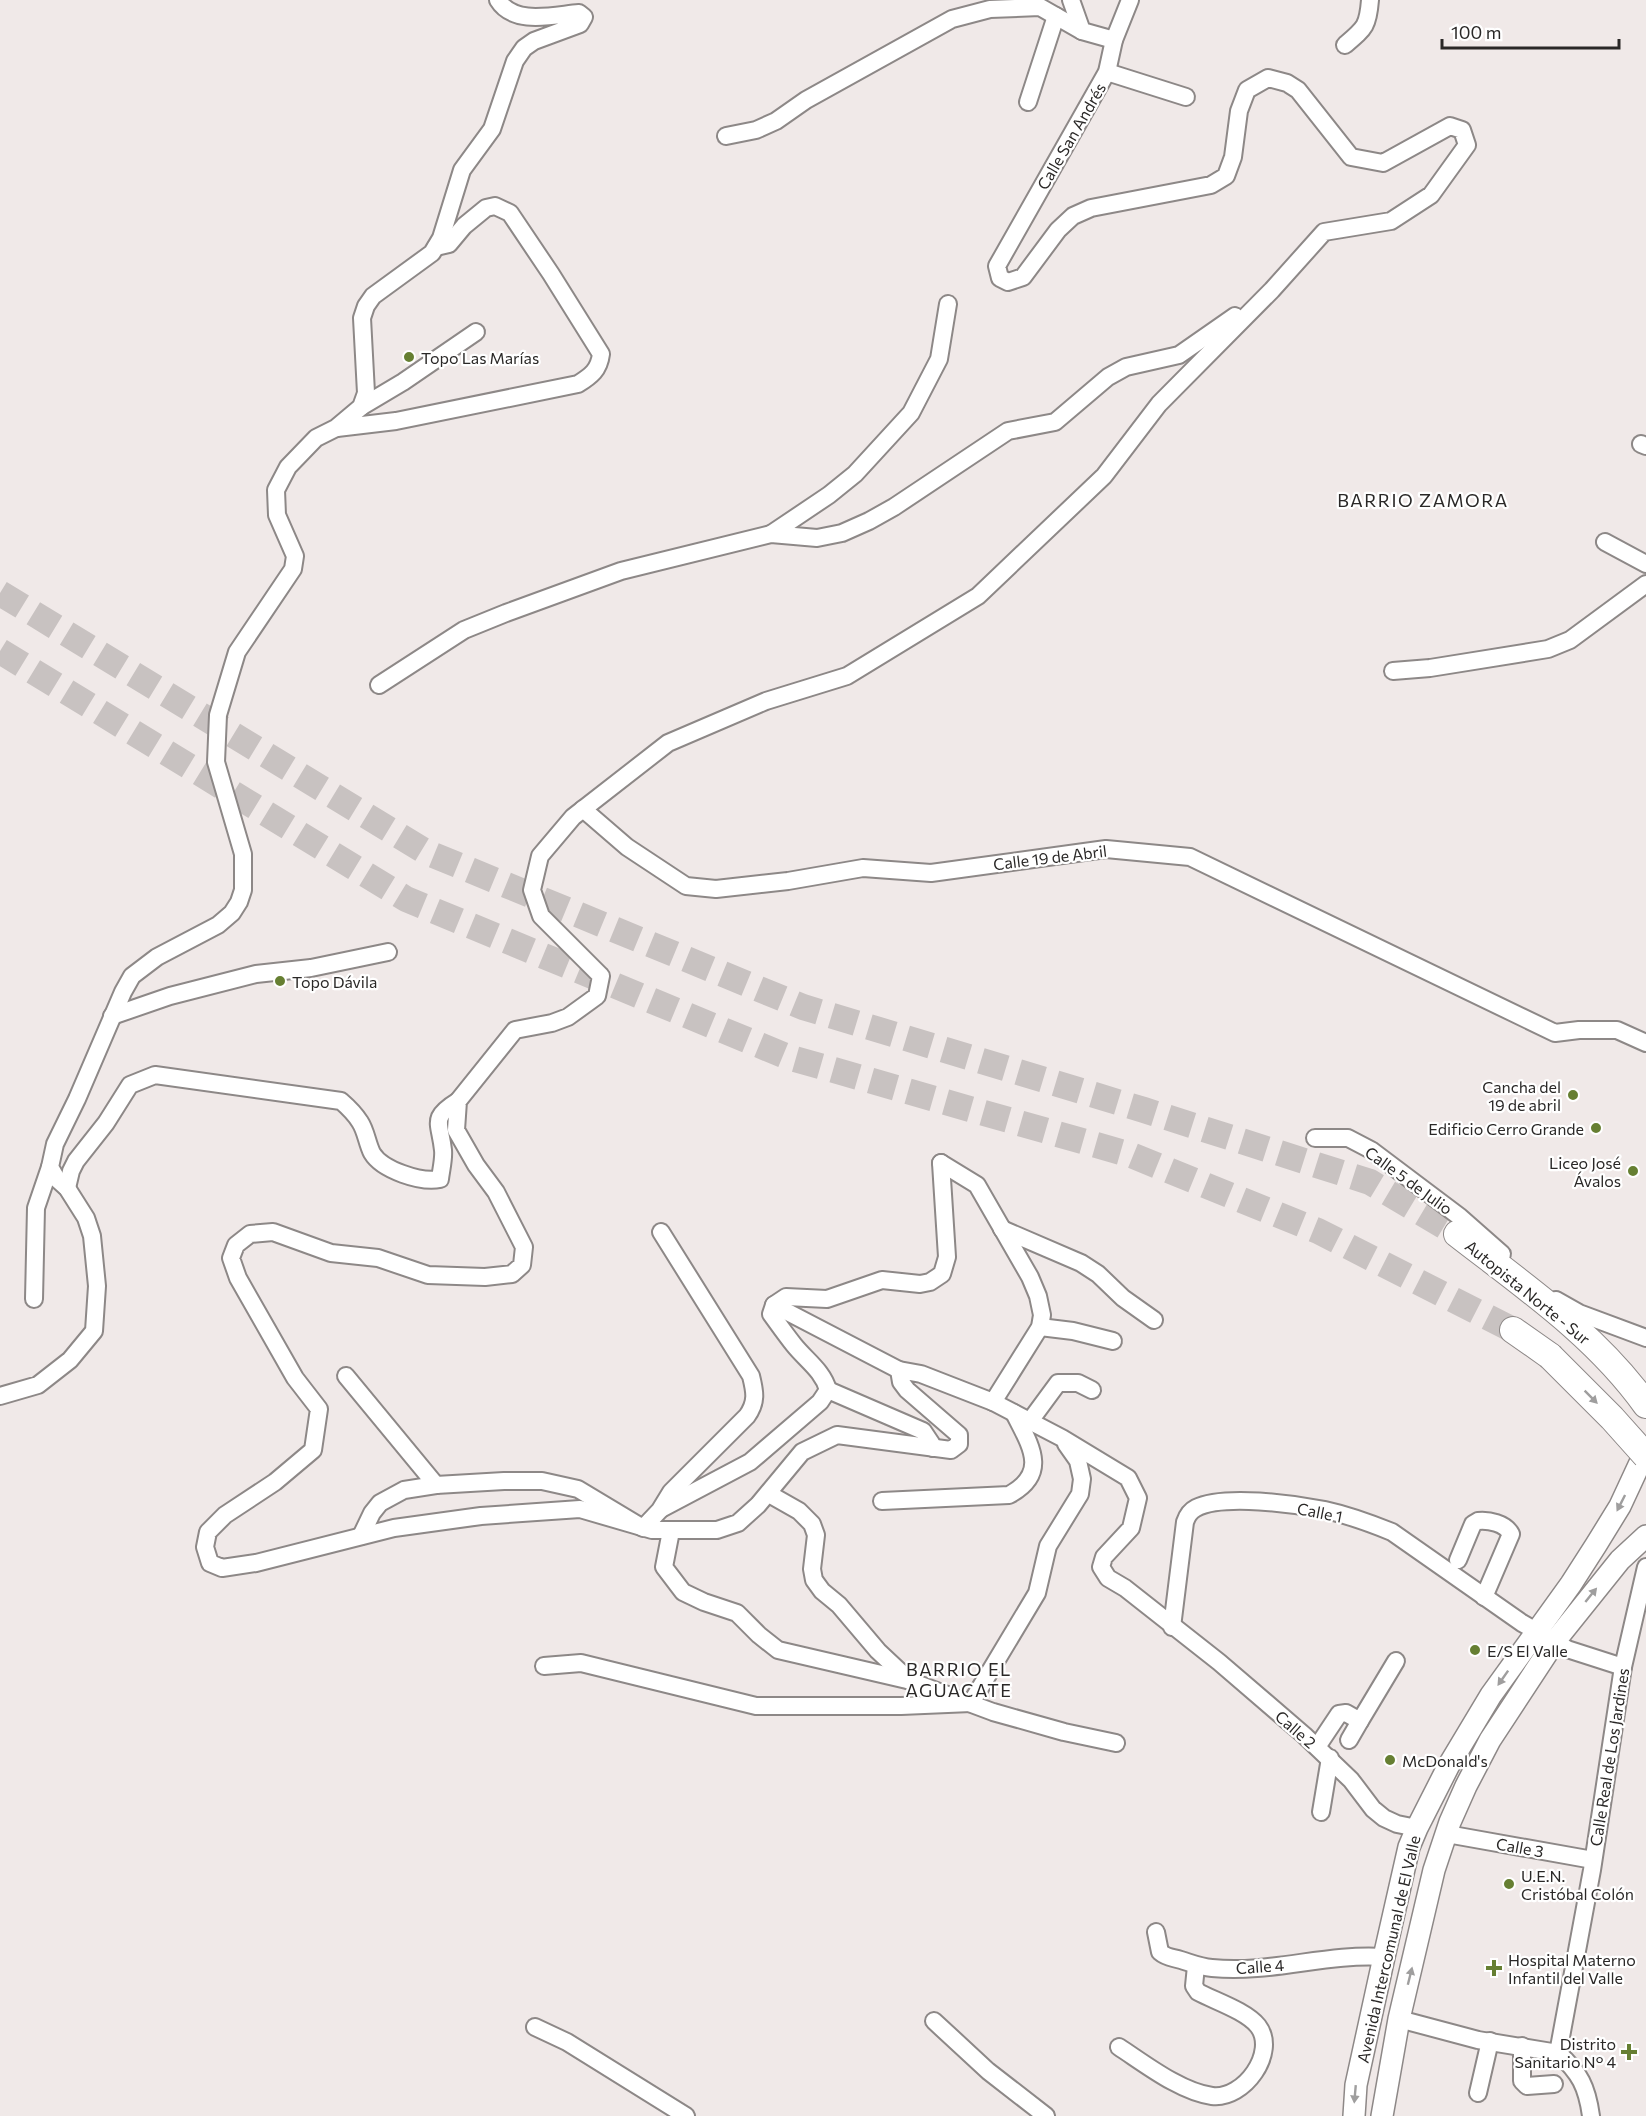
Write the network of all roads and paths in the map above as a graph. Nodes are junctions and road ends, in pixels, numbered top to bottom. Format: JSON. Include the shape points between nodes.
{"nodes":[{"id":1,"x":498,"y":0,"type":"edge"},
{"id":2,"x":1071,"y":0,"type":"edge"},
{"id":3,"x":1130,"y":0,"type":"edge"},
{"id":4,"x":1370,"y":0,"type":"edge"},
{"id":5,"x":1056,"y":16,"type":"junction"},
{"id":6,"x":1082,"y":31,"type":"junction"},
{"id":7,"x":1114,"y":40,"type":"junction"},
{"id":8,"x":1345,"y":45,"type":"dead end"},
{"id":9,"x":1107,"y":72,"type":"junction"},
{"id":10,"x":1186,"y":97,"type":"dead end"},
{"id":11,"x":1028,"y":102,"type":"dead end"},
{"id":12,"x":726,"y":136,"type":"dead end"},
{"id":13,"x":436,"y":247,"type":"junction"},
{"id":14,"x":1272,"y":290,"type":"junction"},
{"id":15,"x":948,"y":304,"type":"dead end"},
{"id":16,"x":476,"y":332,"type":"dead end"},
{"id":17,"x":361,"y":407,"type":"junction"},
{"id":18,"x":336,"y":428,"type":"junction"},
{"id":19,"x":771,"y":534,"type":"junction"},
{"id":20,"x":1605,"y":542,"type":"dead end"},
{"id":21,"x":1646,"y":564,"type":"edge"},
{"id":22,"x":1646,"y":585,"type":"edge"},
{"id":23,"x":1394,"y":671,"type":"dead end"},
{"id":24,"x":379,"y":685,"type":"dead end"},
{"id":25,"x":583,"y":809,"type":"junction"},
{"id":26,"x":388,"y":952,"type":"dead end"},
{"id":27,"x":112,"y":1016,"type":"junction"},
{"id":28,"x":1646,"y":1043,"type":"edge"},
{"id":29,"x":458,"y":1101,"type":"junction"},
{"id":30,"x":1315,"y":1138,"type":"dead end"},
{"id":31,"x":50,"y":1167,"type":"junction"},
{"id":32,"x":67,"y":1188,"type":"junction"},
{"id":33,"x":1002,"y":1229,"type":"junction"},
{"id":34,"x":661,"y":1232,"type":"dead end"},
{"id":35,"x":1457,"y":1234,"type":"tunnel mouth"},
{"id":36,"x":34,"y":1299,"type":"dead end"},
{"id":37,"x":774,"y":1305,"type":"junction"},
{"id":38,"x":1154,"y":1320,"type":"dead end"},
{"id":39,"x":1041,"y":1327,"type":"junction"},
{"id":40,"x":1513,"y":1330,"type":"tunnel mouth"},
{"id":41,"x":1646,"y":1338,"type":"edge"},
{"id":42,"x":1113,"y":1341,"type":"dead end"},
{"id":43,"x":899,"y":1370,"type":"junction"},
{"id":44,"x":346,"y":1376,"type":"dead end"},
{"id":45,"x":828,"y":1390,"type":"junction"},
{"id":46,"x":1092,"y":1390,"type":"dead end"},
{"id":47,"x":0,"y":1396,"type":"edge"},
{"id":48,"x":993,"y":1402,"type":"junction"},
{"id":49,"x":1646,"y":1405,"type":"edge"},
{"id":50,"x":1022,"y":1417,"type":"junction"},
{"id":51,"x":1062,"y":1438,"type":"junction"},
{"id":52,"x":933,"y":1448,"type":"junction"},
{"id":53,"x":1646,"y":1450,"type":"edge"},
{"id":54,"x":1646,"y":1456,"type":"edge"},
{"id":55,"x":436,"y":1485,"type":"junction"},
{"id":56,"x":769,"y":1494,"type":"junction"},
{"id":57,"x":882,"y":1501,"type":"dead end"},
{"id":58,"x":660,"y":1509,"type":"junction"},
{"id":59,"x":643,"y":1528,"type":"junction"},
{"id":60,"x":671,"y":1531,"type":"junction"},
{"id":61,"x":361,"y":1536,"type":"junction"},
{"id":62,"x":1646,"y":1536,"type":"edge"},
{"id":63,"x":1458,"y":1560,"type":"dead end"},
{"id":64,"x":1646,"y":1567,"type":"edge"},
{"id":65,"x":1484,"y":1597,"type":"junction"},
{"id":66,"x":1173,"y":1627,"type":"junction"},
{"id":67,"x":1537,"y":1630,"type":"junction"},
{"id":68,"x":1555,"y":1641,"type":"junction"},
{"id":69,"x":1396,"y":1660,"type":"dead end"},
{"id":70,"x":544,"y":1666,"type":"dead end"},
{"id":71,"x":1623,"y":1667,"type":"junction"},
{"id":72,"x":910,"y":1681,"type":"junction"},
{"id":73,"x":970,"y":1703,"type":"junction"},
{"id":74,"x":1360,"y":1721,"type":"junction"},
{"id":75,"x":1349,"y":1740,"type":"dead end"},
{"id":76,"x":1116,"y":1743,"type":"dead end"},
{"id":77,"x":1324,"y":1753,"type":"junction"},
{"id":78,"x":1321,"y":1812,"type":"dead end"},
{"id":79,"x":1417,"y":1828,"type":"junction"},
{"id":80,"x":1447,"y":1834,"type":"junction"},
{"id":81,"x":1593,"y":1860,"type":"junction"},
{"id":82,"x":1156,"y":1932,"type":"dead end"},
{"id":83,"x":1384,"y":1957,"type":"junction"},
{"id":84,"x":1196,"y":1966,"type":"junction"},
{"id":85,"x":1399,"y":2019,"type":"junction"},
{"id":86,"x":934,"y":2021,"type":"dead end"},
{"id":87,"x":535,"y":2027,"type":"dead end"},
{"id":88,"x":1490,"y":2041,"type":"junction"},
{"id":89,"x":1522,"y":2046,"type":"junction"},
{"id":90,"x":1119,"y":2047,"type":"dead end"},
{"id":91,"x":1558,"y":2053,"type":"junction"},
{"id":92,"x":1554,"y":2084,"type":"dead end"},
{"id":93,"x":1478,"y":2093,"type":"dead end"},
{"id":94,"x":686,"y":2116,"type":"edge"},
{"id":95,"x":1046,"y":2116,"type":"edge"},
{"id":96,"x":1354,"y":2116,"type":"edge"},
{"id":97,"x":1382,"y":2116,"type":"edge"},
{"id":98,"x":1591,"y":2116,"type":"edge"}],
"edges":[{"from":1,"to":13,"type":"street","via":[[513,14],[529,17],[579,13],[584,17],[580,24],[534,41],[515,61],[492,129],[462,170]]},
{"from":2,"to":6,"type":"street"},
{"from":3,"to":7,"type":"street","name":"Calle San Andrés"},
{"from":4,"to":8,"type":"street","via":[[1368,20]]},
{"from":5,"to":6,"type":"street"},
{"from":5,"to":11,"type":"street"},
{"from":5,"to":12,"type":"street","via":[[1040,8],[990,9],[952,19],[806,100],[776,121]]},
{"from":6,"to":7,"type":"street"},
{"from":7,"to":9,"type":"street","name":"Calle San Andrés"},
{"from":9,"to":10,"type":"street"},
{"from":9,"to":14,"type":"street","name":"Calle San Andrés","via":[[997,266],[1000,278],[1008,282],[1023,277],[1073,216],[1092,208],[1211,185],[1226,176],[1233,157],[1239,111],[1248,90],[1268,78],[1298,90],[1351,156],[1383,163],[1450,126],[1462,130],[1467,145],[1431,195],[1391,221],[1324,232]]},
{"from":13,"to":17,"type":"street","via":[[373,296],[366,306],[362,318],[366,393]]},
{"from":13,"to":18,"type":"street","via":[[449,244],[486,208],[495,206],[510,213],[601,354],[593,375],[578,384],[396,422]]},
{"from":14,"to":19,"type":"street","via":[[1179,355],[1126,367],[1055,422],[1008,431],[869,521],[842,533],[817,538]]},
{"from":14,"to":25,"type":"street","via":[[1159,404],[1104,476],[978,596],[847,676],[766,701],[668,743]]},
{"from":15,"to":19,"type":"street","via":[[939,359],[911,413],[855,474]]},
{"from":16,"to":17,"type":"street"},
{"from":17,"to":18,"type":"street"},
{"from":18,"to":27,"type":"street","via":[[316,438],[288,467],[276,490],[278,515],[295,556],[293,569],[237,652],[218,715],[216,762],[243,854],[239,902],[218,925],[157,957],[132,976]]},
{"from":19,"to":24,"type":"street","via":[[621,571],[506,613],[464,630]]},
{"from":20,"to":21,"type":"street"},
{"from":22,"to":23,"type":"street","via":[[1570,640],[1548,650]]},
{"from":25,"to":28,"type":"street","name":"Calle 19 de Abril","via":[[627,847],[686,886],[716,889],[863,868],[931,873],[1106,849],[1190,857],[1556,1033],[1617,1030]]},
{"from":25,"to":29,"type":"street","via":[[540,856],[532,890],[541,916],[601,976],[597,996],[567,1017],[515,1030]]},
{"from":26,"to":27,"type":"street","via":[[311,968],[256,974]]},
{"from":27,"to":31,"type":"street","via":[[55,1144]]},
{"from":29,"to":32,"type":"street","via":[[439,1118],[443,1152],[440,1179],[432,1181],[391,1169],[373,1155],[361,1123],[341,1101],[155,1075],[130,1085],[76,1161]]},
{"from":29,"to":61,"type":"street","via":[[456,1130],[496,1192],[524,1247],[522,1265],[512,1274],[428,1275],[378,1258],[331,1253],[273,1232],[250,1234],[236,1245],[231,1258],[238,1278],[296,1378],[319,1409],[313,1450],[208,1532],[205,1547],[210,1563],[222,1568],[256,1563]]},
{"from":30,"to":41,"type":"street","name":"Calle 5 de Julio","via":[[1348,1138],[1371,1150],[1460,1217],[1547,1294],[1579,1313]]},
{"from":31,"to":32,"type":"street"},
{"from":31,"to":36,"type":"street","via":[[36,1208]]},
{"from":32,"to":47,"type":"street","via":[[92,1236],[97,1286],[94,1331],[70,1360],[38,1385]]},
{"from":33,"to":37,"type":"street","via":[[977,1185],[941,1163],[947,1257],[942,1274],[920,1284],[882,1280],[827,1299],[786,1297]]},
{"from":33,"to":38,"type":"street","via":[[1081,1263]]},
{"from":33,"to":39,"type":"street","via":[[1038,1296]]},
{"from":34,"to":58,"type":"street","via":[[751,1376],[755,1394],[747,1416],[670,1492]]},
{"from":35,"to":49,"type":"highway","name":"Autopista Norte - Sur","via":[[1539,1297],[1604,1354]]},
{"from":37,"to":43,"type":"street"},
{"from":37,"to":45,"type":"street","via":[[771,1314],[820,1373]]},
{"from":39,"to":42,"type":"street"},
{"from":39,"to":48,"type":"street"},
{"from":40,"to":54,"type":"highway","one_way":true,"bridge":true,"via":[[1550,1356]]},
{"from":43,"to":48,"type":"street","via":[[921,1374]]},
{"from":43,"to":52,"type":"street","via":[[907,1390],[960,1435],[959,1444],[951,1450]]},
{"from":44,"to":55,"type":"street"},
{"from":45,"to":52,"type":"street","via":[[923,1431]]},
{"from":45,"to":58,"type":"street","via":[[820,1402],[750,1462]]},
{"from":46,"to":50,"type":"street","via":[[1078,1383],[1058,1383]]},
{"from":48,"to":50,"type":"street"},
{"from":50,"to":51,"type":"street"},
{"from":50,"to":57,"type":"street","via":[[1035,1455],[1032,1471],[1021,1489],[1009,1496]]},
{"from":51,"to":66,"type":"street","name":"Calle 2","via":[[1128,1478],[1138,1498],[1131,1528],[1104,1557],[1101,1567],[1108,1578]]},
{"from":51,"to":73,"type":"street","via":[[1078,1461],[1083,1479],[1080,1494],[1047,1546],[1037,1593]]},
{"from":52,"to":56,"type":"street","via":[[837,1435],[802,1452]]},
{"from":53,"to":67,"type":"main road","name":"Avenida Intercomunal de El Valle","one_way":true,"via":[[1620,1506]]},
{"from":55,"to":59,"type":"street","via":[[504,1480],[551,1483],[578,1489]]},
{"from":55,"to":61,"type":"street","via":[[404,1490],[381,1503]]},
{"from":56,"to":60,"type":"street","via":[[738,1523],[717,1530]]},
{"from":56,"to":72,"type":"street","via":[[799,1511],[812,1524],[816,1535],[814,1580]]},
{"from":58,"to":59,"type":"street"},
{"from":59,"to":60,"type":"street"},
{"from":59,"to":61,"type":"street","via":[[580,1509],[481,1516],[394,1527]]},
{"from":60,"to":72,"type":"street","via":[[664,1567],[683,1592],[737,1613],[778,1650]]},
{"from":68,"to":62,"type":"main road","name":"Avenida Intercomunal de El Valle","one_way":true,"via":[[1620,1560]]},
{"from":63,"to":65,"type":"street","via":[[1473,1524],[1478,1521],[1509,1529],[1511,1534]]},
{"from":64,"to":71,"type":"street","name":"Calle Real de Los Jardines"},
{"from":65,"to":66,"type":"street","name":"Calle 1","via":[[1392,1532],[1368,1522],[1325,1510],[1235,1499],[1196,1508],[1188,1515]]},
{"from":65,"to":67,"type":"street","name":"Calle 1"},
{"from":66,"to":77,"type":"street","name":"Calle 2"},
{"from":67,"to":68,"type":"street","name":"Calle 1"},
{"from":67,"to":79,"type":"main road","name":"Avenida Intercomunal de El Valle","one_way":true,"via":[[1485,1705]]},
{"from":68,"to":71,"type":"street","via":[[1567,1649]]},
{"from":68,"to":80,"type":"main road","name":"Avenida Intercomunal de El Valle","via":[[1490,1740]]},
{"from":69,"to":74,"type":"street"},
{"from":70,"to":73,"type":"street","via":[[581,1663],[756,1706]]},
{"from":71,"to":81,"type":"street","name":"Calle Real de Los Jardines"},
{"from":72,"to":73,"type":"street"},
{"from":73,"to":76,"type":"street","via":[[1064,1732]]},
{"from":74,"to":75,"type":"street"},
{"from":74,"to":77,"type":"street","via":[[1346,1713],[1339,1714]]},
{"from":77,"to":78,"type":"street"},
{"from":77,"to":79,"type":"street","name":"Calle 2","via":[[1384,1818]]},
{"from":79,"to":83,"type":"main road","name":"Avenida Intercomunal de El Valle","via":[[1409,1847]]},
{"from":80,"to":81,"type":"street","name":"Calle 3"},
{"from":85,"to":80,"type":"main road","name":"Avenida Intercomunal de El Valle","one_way":true,"via":[[1434,1870]]},
{"from":81,"to":91,"type":"street","name":"Calle Real de Los Jardines"},
{"from":82,"to":84,"type":"street","name":"Calle 4","via":[[1160,1952],[1167,1958]]},
{"from":83,"to":84,"type":"street","name":"Calle 4","via":[[1328,1958],[1260,1968]]},
{"from":83,"to":96,"type":"main road","name":"Avenida Intercomunal de El Valle","one_way":true,"via":[[1356,2085]]},
{"from":84,"to":90,"type":"street","via":[[1194,1986],[1198,1992],[1250,2017],[1262,2033],[1264,2047],[1258,2064],[1241,2089],[1223,2096],[1202,2094]]},
{"from":85,"to":88,"type":"street"},
{"from":85,"to":97,"type":"main road","name":"Avenida Intercomunal de El Valle"},
{"from":86,"to":95,"type":"street","via":[[988,2071]]},
{"from":87,"to":94,"type":"street","via":[[567,2042]]},
{"from":88,"to":89,"type":"street"},
{"from":88,"to":93,"type":"street"},
{"from":89,"to":91,"type":"street"},
{"from":89,"to":92,"type":"street","via":[[1524,2084]]},
{"from":91,"to":98,"type":"street","via":[[1575,2069],[1589,2100]]}]}
